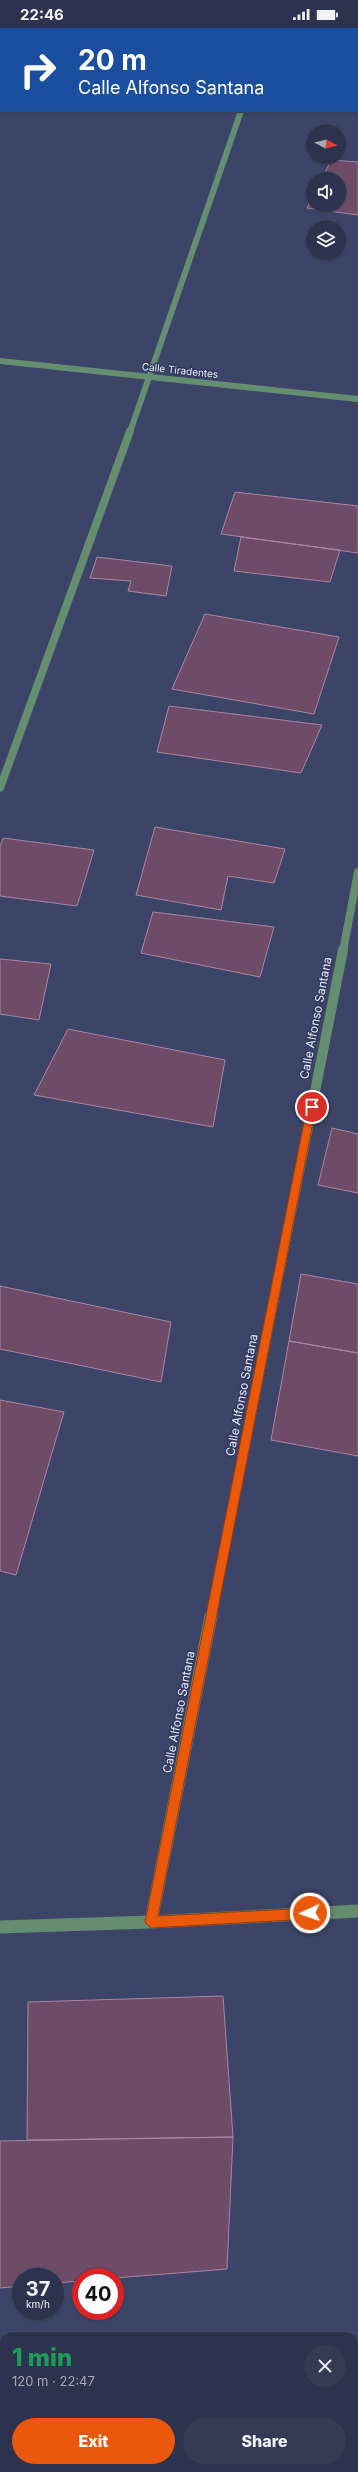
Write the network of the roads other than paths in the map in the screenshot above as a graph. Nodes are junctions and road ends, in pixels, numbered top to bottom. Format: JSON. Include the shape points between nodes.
{"nodes":[{"id":1,"x":241,"y":112,"type":"edge"},
{"id":2,"x":0,"y":362,"type":"edge"},
{"id":3,"x":150,"y":377,"type":"junction"},
{"id":4,"x":358,"y":399,"type":"edge"},
{"id":5,"x":0,"y":788,"type":"edge"},
{"id":6,"x":358,"y":872,"type":"edge"},
{"id":7,"x":358,"y":1911,"type":"edge"},
{"id":8,"x":151,"y":1922,"type":"junction"},
{"id":9,"x":0,"y":1927,"type":"edge"}],
"edges":[{"from":1,"to":3,"type":"street"},
{"from":2,"to":3,"type":"street","name":"Calle Tiradentes"},
{"from":3,"to":4,"type":"street","name":"Calle Tiradentes"},
{"from":3,"to":5,"type":"street"},
{"from":6,"to":8,"type":"street","name":"Calle Alfonso Santana"},
{"from":7,"to":8,"type":"street"},
{"from":8,"to":9,"type":"street"}]}
